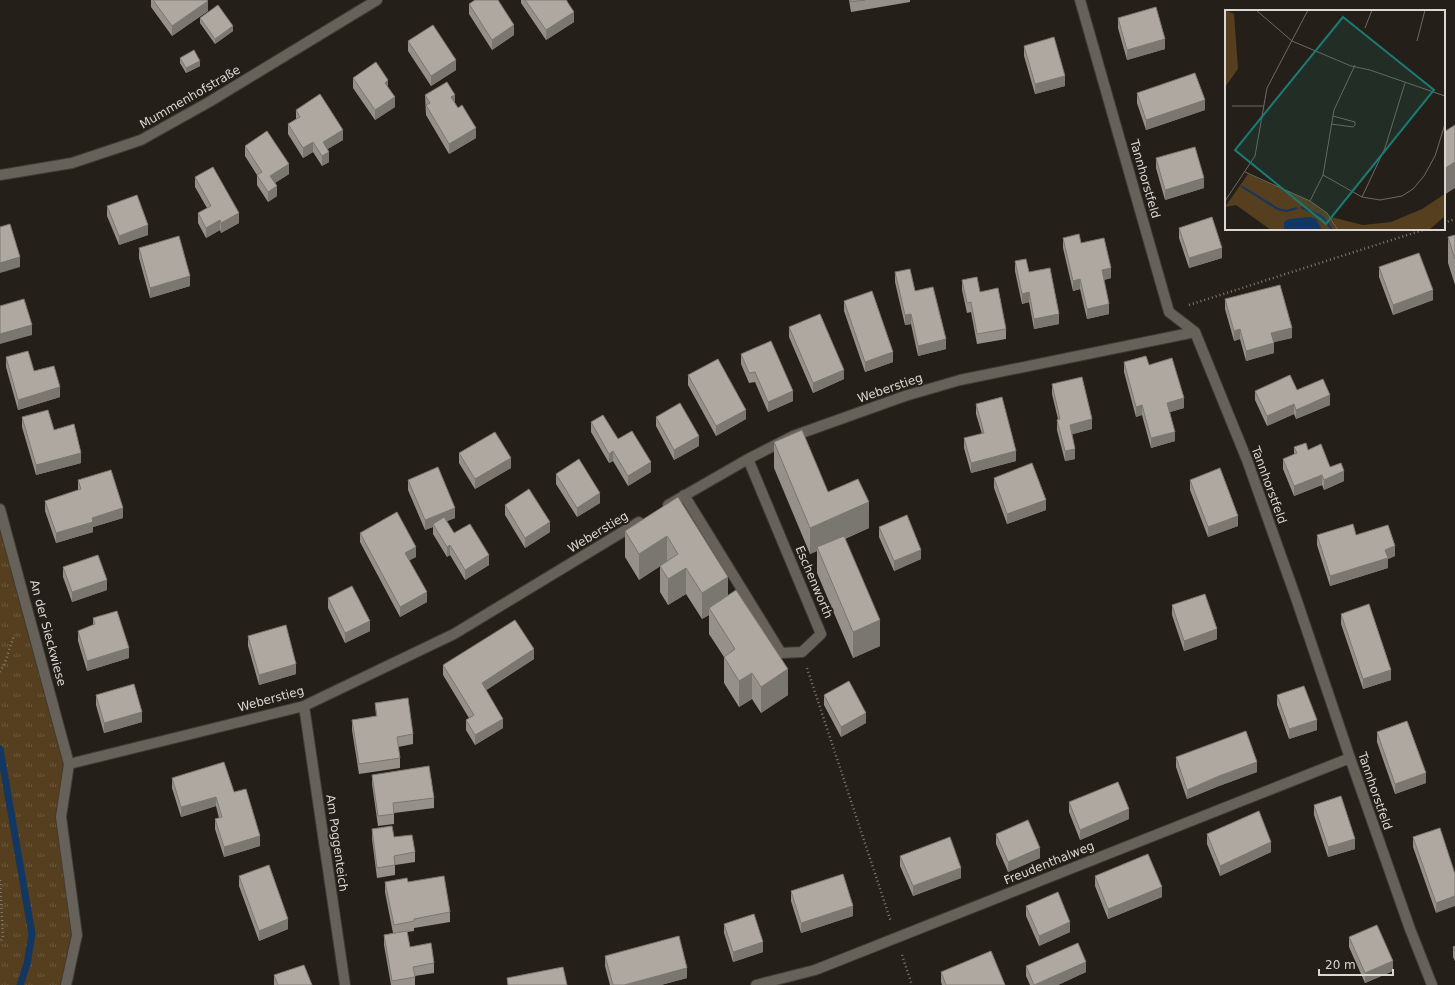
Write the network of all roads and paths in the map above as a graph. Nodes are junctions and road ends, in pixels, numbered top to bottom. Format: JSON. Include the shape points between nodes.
{"nodes":[{"id":1,"x":377,"y":0,"type":"edge"},
{"id":2,"x":1080,"y":0,"type":"edge"},
{"id":3,"x":0,"y":175,"type":"edge"},
{"id":4,"x":1455,"y":220,"type":"edge"},
{"id":5,"x":1445,"y":223,"type":"edge"},
{"id":6,"x":1423,"y":230,"type":"edge"},
{"id":7,"x":1169,"y":312,"type":"junction"},
{"id":8,"x":1195,"y":332,"type":"junction"},
{"id":9,"x":748,"y":459,"type":"junction"},
{"id":10,"x":684,"y":495,"type":"junction"},
{"id":11,"x":0,"y":509,"type":"edge"},
{"id":12,"x":28,"y":611,"type":"junction"},
{"id":13,"x":802,"y":652,"type":"junction"},
{"id":14,"x":0,"y":672,"type":"edge"},
{"id":15,"x":304,"y":706,"type":"junction"},
{"id":16,"x":1350,"y":758,"type":"junction"},
{"id":17,"x":69,"y":764,"type":"junction"},
{"id":18,"x":0,"y":880,"type":"edge"},
{"id":19,"x":896,"y":938,"type":"junction"},
{"id":20,"x":0,"y":944,"type":"edge"},
{"id":21,"x":66,"y":985,"type":"edge"},
{"id":22,"x":345,"y":985,"type":"edge"},
{"id":23,"x":756,"y":985,"type":"edge"},
{"id":24,"x":912,"y":985,"type":"edge"},
{"id":25,"x":1432,"y":985,"type":"edge"}],
"edges":[{"from":1,"to":3,"type":"street","name":"Mummenhofstraße","via":[[210,102],[142,140],[72,163]]},
{"from":2,"to":7,"type":"street","name":"Tannhorstfeld"},
{"from":4,"to":5,"type":"path"},
{"from":6,"to":7,"type":"path"},
{"from":7,"to":8,"type":"street"},
{"from":8,"to":9,"type":"street","name":"Weberstieg","via":[[960,380],[905,396],[794,436]]},
{"from":8,"to":16,"type":"street","name":"Tannhorstfeld","via":[[1247,460]]},
{"from":9,"to":10,"type":"street","name":"Weberstieg"},
{"from":9,"to":13,"type":"street","name":"Eschenworth","via":[[821,634]]},
{"from":10,"to":13,"type":"street","via":[[781,653]]},
{"from":10,"to":15,"type":"street","name":"Weberstieg","via":[[454,634]]},
{"from":11,"to":12,"type":"street","name":"An der Sieckwiese"},
{"from":12,"to":14,"type":"path","via":[[18,621]]},
{"from":12,"to":17,"type":"street","name":"An der Sieckwiese"},
{"from":13,"to":19,"type":"path"},
{"from":15,"to":17,"type":"street","name":"Weberstieg"},
{"from":15,"to":22,"type":"street","name":"Am Poggenteich"},
{"from":16,"to":19,"type":"street","name":"Freudenthalweg"},
{"from":16,"to":25,"type":"street","name":"Tannhorstfeld","via":[[1410,930]]},
{"from":17,"to":21,"type":"street","via":[[61,817],[77,935]]},
{"from":18,"to":20,"type":"path","via":[[3,937]]},
{"from":19,"to":23,"type":"street","name":"Freudenthalweg","via":[[815,970]]},
{"from":19,"to":24,"type":"path"}]}
